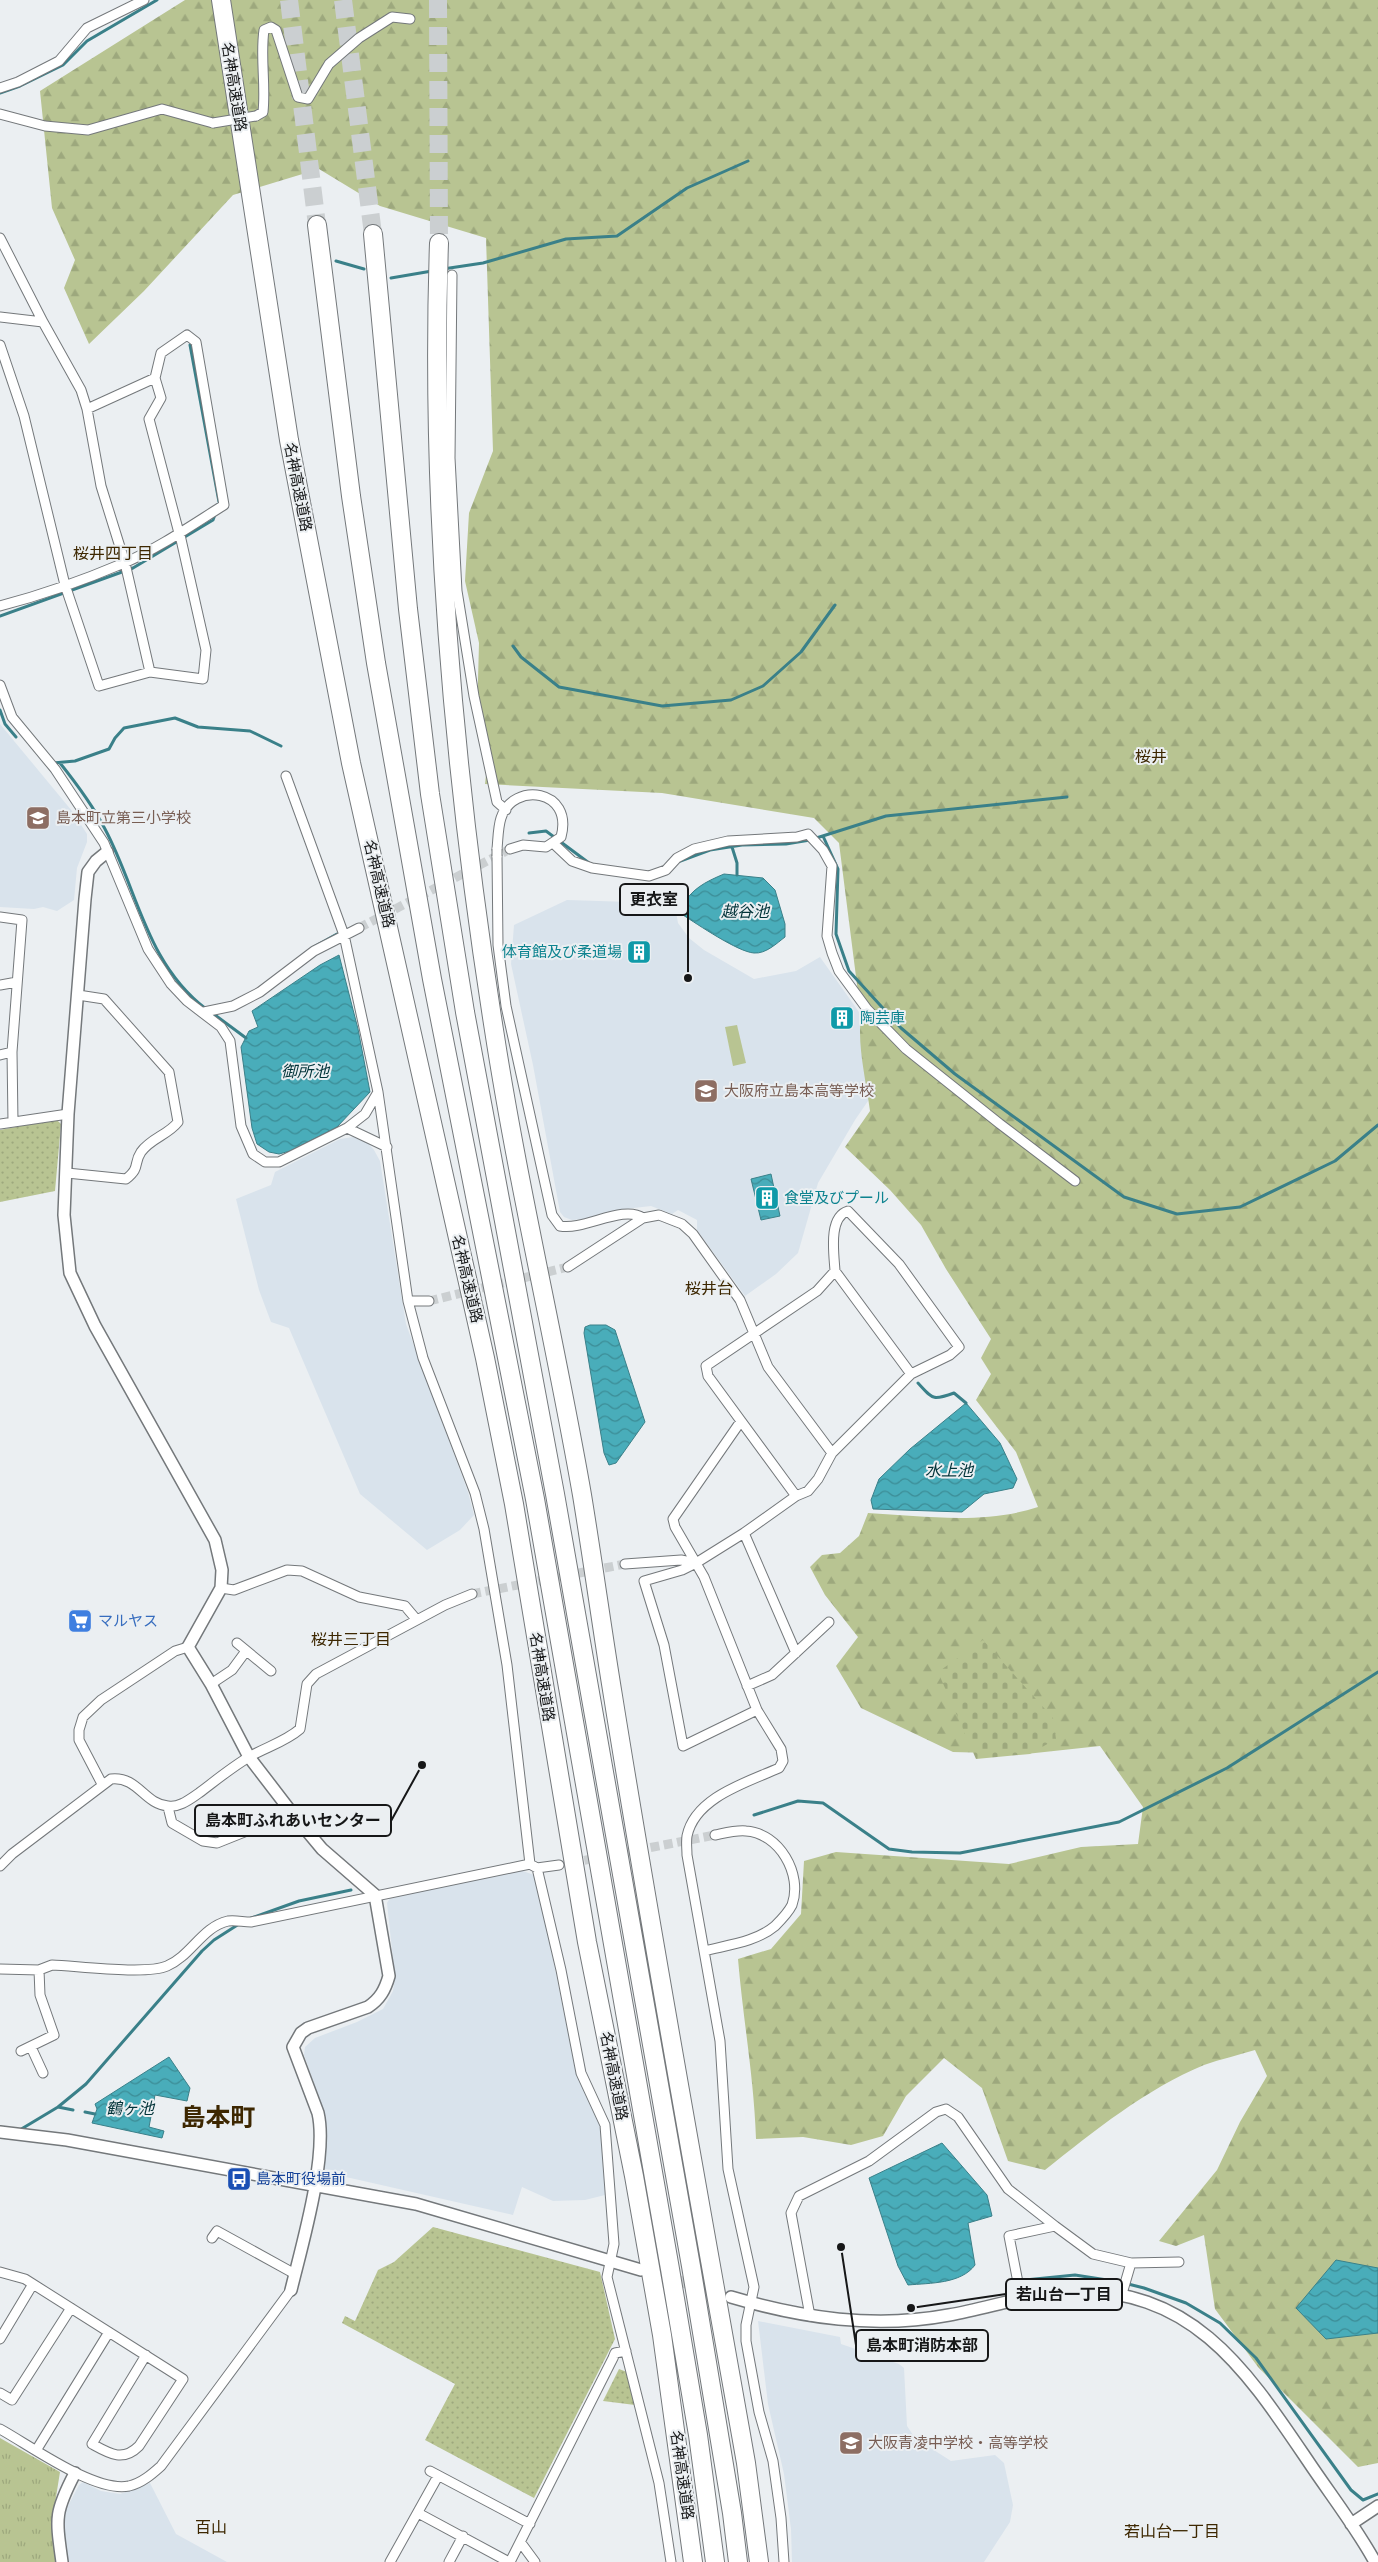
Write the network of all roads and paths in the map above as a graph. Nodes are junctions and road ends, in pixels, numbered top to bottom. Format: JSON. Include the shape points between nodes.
{"nodes":[{"id":1,"x":144,"y":0,"type":"edge"},
{"id":2,"x":221,"y":0,"type":"edge"},
{"id":3,"x":410,"y":19,"type":"dead end"},
{"id":4,"x":0,"y":88,"type":"edge"},
{"id":5,"x":0,"y":114,"type":"edge"},
{"id":6,"x":317,"y":225,"type":"tunnel mouth"},
{"id":7,"x":373,"y":234,"type":"tunnel mouth"},
{"id":8,"x":0,"y":238,"type":"edge"},
{"id":9,"x":439,"y":248,"type":"tunnel mouth"},
{"id":10,"x":452,"y":274,"type":"dead end"},
{"id":11,"x":0,"y":317,"type":"edge"},
{"id":12,"x":43,"y":322,"type":"junction"},
{"id":13,"x":0,"y":345,"type":"edge"},
{"id":14,"x":155,"y":378,"type":"junction"},
{"id":15,"x":87,"y":409,"type":"junction"},
{"id":16,"x":180,"y":537,"type":"junction"},
{"id":17,"x":126,"y":568,"type":"junction"},
{"id":18,"x":66,"y":589,"type":"junction"},
{"id":19,"x":0,"y":606,"type":"edge"},
{"id":20,"x":150,"y":672,"type":"junction"},
{"id":21,"x":0,"y":685,"type":"edge"},
{"id":22,"x":286,"y":776,"type":"dead end"},
{"id":23,"x":502,"y":818,"type":"junction"},
{"id":24,"x":556,"y":841,"type":"junction"},
{"id":25,"x":510,"y":849,"type":"tunnel mouth"},
{"id":26,"x":106,"y":852,"type":"junction"},
{"id":27,"x":0,"y":917,"type":"edge"},
{"id":28,"x":359,"y":928,"type":"tunnel mouth"},
{"id":29,"x":343,"y":932,"type":"junction"},
{"id":30,"x":17,"y":982,"type":"junction"},
{"id":31,"x":0,"y":985,"type":"edge"},
{"id":32,"x":78,"y":995,"type":"junction"},
{"id":33,"x":204,"y":1012,"type":"junction"},
{"id":34,"x":12,"y":1052,"type":"junction"},
{"id":35,"x":0,"y":1055,"type":"edge"},
{"id":36,"x":378,"y":1092,"type":"junction"},
{"id":37,"x":68,"y":1114,"type":"junction"},
{"id":38,"x":13,"y":1122,"type":"junction"},
{"id":39,"x":0,"y":1124,"type":"edge"},
{"id":40,"x":347,"y":1128,"type":"junction"},
{"id":41,"x":387,"y":1147,"type":"junction"},
{"id":42,"x":67,"y":1173,"type":"junction"},
{"id":43,"x":1075,"y":1181,"type":"dead end"},
{"id":44,"x":643,"y":1218,"type":"junction"},
{"id":45,"x":568,"y":1267,"type":"tunnel mouth"},
{"id":46,"x":835,"y":1271,"type":"junction"},
{"id":47,"x":408,"y":1301,"type":"junction"},
{"id":48,"x":429,"y":1301,"type":"tunnel mouth"},
{"id":49,"x":753,"y":1334,"type":"junction"},
{"id":50,"x":911,"y":1374,"type":"junction"},
{"id":51,"x":741,"y":1421,"type":"junction"},
{"id":52,"x":832,"y":1453,"type":"junction"},
{"id":53,"x":796,"y":1496,"type":"junction"},
{"id":54,"x":744,"y":1533,"type":"junction"},
{"id":55,"x":696,"y":1563,"type":"junction"},
{"id":56,"x":625,"y":1564,"type":"tunnel mouth"},
{"id":57,"x":221,"y":1588,"type":"junction"},
{"id":58,"x":472,"y":1594,"type":"tunnel mouth"},
{"id":59,"x":416,"y":1619,"type":"junction"},
{"id":60,"x":829,"y":1622,"type":"dead end"},
{"id":61,"x":237,"y":1643,"type":"dead end"},
{"id":62,"x":188,"y":1647,"type":"junction"},
{"id":63,"x":246,"y":1651,"type":"junction"},
{"id":64,"x":796,"y":1653,"type":"junction"},
{"id":65,"x":271,"y":1671,"type":"dead end"},
{"id":66,"x":211,"y":1684,"type":"junction"},
{"id":67,"x":747,"y":1686,"type":"junction"},
{"id":68,"x":757,"y":1710,"type":"junction"},
{"id":69,"x":249,"y":1757,"type":"junction"},
{"id":70,"x":102,"y":1784,"type":"junction"},
{"id":71,"x":168,"y":1806,"type":"junction"},
{"id":72,"x":292,"y":1814,"type":"junction"},
{"id":73,"x":715,"y":1834,"type":"tunnel mouth"},
{"id":74,"x":559,"y":1865,"type":"tunnel mouth"},
{"id":75,"x":0,"y":1866,"type":"edge"},
{"id":76,"x":534,"y":1866,"type":"junction"},
{"id":77,"x":375,"y":1895,"type":"junction"},
{"id":78,"x":704,"y":1951,"type":"junction"},
{"id":79,"x":0,"y":1969,"type":"edge"},
{"id":80,"x":39,"y":1970,"type":"junction"},
{"id":81,"x":31,"y":2047,"type":"junction"},
{"id":82,"x":21,"y":2051,"type":"dead end"},
{"id":83,"x":43,"y":2073,"type":"dead end"},
{"id":84,"x":0,"y":2132,"type":"edge"},
{"id":85,"x":314,"y":2184,"type":"junction"},
{"id":86,"x":1055,"y":2226,"type":"junction"},
{"id":87,"x":217,"y":2230,"type":"dead end"},
{"id":88,"x":612,"y":2261,"type":"junction"},
{"id":89,"x":1179,"y":2262,"type":"dead end"},
{"id":90,"x":1131,"y":2263,"type":"junction"},
{"id":91,"x":641,"y":2270,"type":"tunnel mouth"},
{"id":92,"x":0,"y":2272,"type":"edge"},
{"id":93,"x":295,"y":2274,"type":"junction"},
{"id":94,"x":34,"y":2284,"type":"junction"},
{"id":95,"x":1124,"y":2288,"type":"junction"},
{"id":96,"x":291,"y":2290,"type":"joint"},
{"id":97,"x":730,"y":2297,"type":"tunnel mouth"},
{"id":98,"x":1021,"y":2298,"type":"junction"},
{"id":99,"x":752,"y":2303,"type":"junction"},
{"id":100,"x":70,"y":2308,"type":"junction"},
{"id":101,"x":810,"y":2316,"type":"junction"},
{"id":102,"x":4,"y":2324,"type":"edge"},
{"id":103,"x":109,"y":2332,"type":"junction"},
{"id":104,"x":0,"y":2338,"type":"edge"},
{"id":105,"x":626,"y":2351,"type":"junction"},
{"id":106,"x":146,"y":2355,"type":"junction"},
{"id":107,"x":0,"y":2393,"type":"edge"},
{"id":108,"x":0,"y":2429,"type":"edge"},
{"id":109,"x":37,"y":2449,"type":"junction"},
{"id":110,"x":75,"y":2473,"type":"junction"},
{"id":111,"x":1378,"y":2506,"type":"edge"},
{"id":112,"x":418,"y":2513,"type":"junction"},
{"id":113,"x":530,"y":2524,"type":"junction"},
{"id":114,"x":1351,"y":2524,"type":"junction"},
{"id":115,"x":463,"y":2536,"type":"junction"},
{"id":116,"x":521,"y":2542,"type":"junction"},
{"id":117,"x":62,"y":2562,"type":"edge"},
{"id":118,"x":390,"y":2562,"type":"edge"},
{"id":119,"x":449,"y":2562,"type":"edge"},
{"id":120,"x":509,"y":2562,"type":"edge"},
{"id":121,"x":535,"y":2562,"type":"edge"},
{"id":122,"x":671,"y":2562,"type":"edge"},
{"id":123,"x":693,"y":2562,"type":"edge"},
{"id":124,"x":715,"y":2562,"type":"edge"},
{"id":125,"x":738,"y":2562,"type":"edge"},
{"id":126,"x":759,"y":2562,"type":"edge"},
{"id":127,"x":784,"y":2562,"type":"edge"},
{"id":128,"x":1374,"y":2562,"type":"edge"}],
"edges":[{"from":1,"to":4,"type":"street","via":[[87,28],[59,62]]},
{"from":2,"to":123,"type":"highway","name":"名神高速道路","via":[[289,440],[348,743],[485,1358],[514,1504],[587,1942],[662,2335]]},
{"from":3,"to":5,"type":"street","bridge":true,"via":[[392,17],[359,38],[329,64],[308,99],[304,100],[298,97],[276,30],[264,30],[263,112],[256,116],[213,123],[162,109],[88,130],[44,126]]},
{"from":6,"to":124,"type":"highway","name":"名神高速道路","via":[[348,476],[377,673],[432,979],[535,1499],[669,2260]]},
{"from":7,"to":125,"type":"highway","via":[[408,609],[430,794],[465,1012],[555,1494],[691,2266]]},
{"from":8,"to":12,"type":"street"},
{"from":9,"to":126,"type":"highway","via":[[437,419],[441,551],[466,822],[480,935],[494,1036],[582,1497],[613,1697],[746,2463]]},
{"from":10,"to":23,"type":"street","via":[[450,458],[457,592],[474,696]]},
{"from":11,"to":12,"type":"street"},
{"from":12,"to":15,"type":"street","via":[[81,390]]},
{"from":13,"to":18,"type":"street","via":[[24,416]]},
{"from":14,"to":15,"type":"street"},
{"from":14,"to":16,"type":"street","via":[[161,398],[149,419]]},
{"from":14,"to":16,"type":"street","via":[[161,353],[187,335],[196,342],[224,505]]},
{"from":15,"to":17,"type":"street","via":[[100,486]]},
{"from":16,"to":17,"type":"street"},
{"from":16,"to":20,"type":"street","via":[[206,650],[203,679]]},
{"from":17,"to":18,"type":"street"},
{"from":17,"to":20,"type":"street"},
{"from":18,"to":19,"type":"street"},
{"from":18,"to":20,"type":"street","via":[[99,686]]},
{"from":21,"to":26,"type":"street","via":[[12,717],[55,769],[104,843]]},
{"from":22,"to":29,"type":"street"},
{"from":23,"to":24,"type":"street","via":[[518,799],[529,795],[546,796],[556,804],[562,817]]},
{"from":23,"to":44,"type":"street","via":[[497,853],[498,945],[506,1006],[552,1215],[560,1226],[570,1228],[620,1215]]},
{"from":24,"to":25,"type":"street","via":[[546,847],[523,845]]},
{"from":24,"to":43,"type":"street","via":[[572,861],[592,868],[649,876],[667,869],[694,849],[728,841],[808,834],[832,866],[827,936],[832,953],[839,971],[866,1009],[906,1049]]},
{"from":26,"to":32,"type":"street","via":[[88,872]]},
{"from":26,"to":33,"type":"street","via":[[148,949],[171,984],[187,1001]]},
{"from":27,"to":30,"type":"street","via":[[22,920]]},
{"from":28,"to":29,"type":"street"},
{"from":29,"to":33,"type":"street","via":[[260,992],[233,1006]]},
{"from":29,"to":36,"type":"street"},
{"from":30,"to":31,"type":"street"},
{"from":30,"to":34,"type":"street"},
{"from":32,"to":37,"type":"street"},
{"from":32,"to":42,"type":"street","via":[[104,1000],[169,1072],[178,1122],[171,1131],[148,1144],[140,1153],[136,1172],[126,1179]]},
{"from":33,"to":40,"type":"street","via":[[221,1027],[230,1041],[241,1126],[254,1154],[265,1162],[279,1162]]},
{"from":34,"to":35,"type":"street"},
{"from":34,"to":38,"type":"street"},
{"from":36,"to":40,"type":"street","via":[[365,1114]]},
{"from":36,"to":41,"type":"street"},
{"from":37,"to":38,"type":"street"},
{"from":37,"to":42,"type":"street"},
{"from":38,"to":39,"type":"street"},
{"from":40,"to":41,"type":"street"},
{"from":41,"to":47,"type":"street"},
{"from":42,"to":57,"type":"street","via":[[64,1215],[70,1273],[95,1326],[215,1540],[222,1570]]},
{"from":44,"to":45,"type":"street"},
{"from":44,"to":49,"type":"street","via":[[658,1215],[670,1218],[693,1234],[740,1300]]},
{"from":46,"to":49,"type":"street","via":[[817,1291]]},
{"from":46,"to":50,"type":"street"},
{"from":46,"to":50,"type":"street","via":[[836,1221],[848,1211],[899,1264],[959,1347],[950,1355]]},
{"from":47,"to":48,"type":"street"},
{"from":47,"to":76,"type":"street","via":[[423,1358],[475,1493],[484,1529],[507,1665]]},
{"from":49,"to":51,"type":"street","via":[[706,1366],[708,1376]]},
{"from":49,"to":52,"type":"street","via":[[768,1367]]},
{"from":50,"to":52,"type":"street"},
{"from":51,"to":53,"type":"street"},
{"from":51,"to":55,"type":"street","via":[[673,1518]]},
{"from":52,"to":53,"type":"street","via":[[808,1491]]},
{"from":53,"to":54,"type":"street"},
{"from":54,"to":55,"type":"street"},
{"from":54,"to":64,"type":"street"},
{"from":55,"to":56,"type":"street","via":[[681,1560]]},
{"from":55,"to":67,"type":"street"},
{"from":55,"to":68,"type":"street","via":[[644,1581],[664,1645],[683,1746]]},
{"from":57,"to":59,"type":"street","via":[[234,1590],[286,1570],[302,1571],[359,1597],[405,1606]]},
{"from":57,"to":62,"type":"street"},
{"from":58,"to":59,"type":"street"},
{"from":59,"to":69,"type":"street","via":[[316,1674],[307,1684],[300,1729]]},
{"from":60,"to":64,"type":"street"},
{"from":61,"to":63,"type":"street"},
{"from":62,"to":66,"type":"street"},
{"from":62,"to":70,"type":"street","via":[[175,1651],[101,1700],[82,1717],[79,1740]]},
{"from":63,"to":65,"type":"street"},
{"from":63,"to":66,"type":"street","via":[[232,1670]]},
{"from":64,"to":67,"type":"street","via":[[772,1675]]},
{"from":66,"to":69,"type":"street"},
{"from":67,"to":68,"type":"street"},
{"from":68,"to":78,"type":"street","via":[[781,1749],[783,1761],[779,1768],[702,1808],[687,1836],[686,1855]]},
{"from":69,"to":71,"type":"street","via":[[192,1798]]},
{"from":69,"to":72,"type":"street"},
{"from":70,"to":71,"type":"street","via":[[111,1778],[130,1781],[156,1803]]},
{"from":70,"to":75,"type":"street"},
{"from":71,"to":72,"type":"street","via":[[172,1823],[203,1841],[217,1843]]},
{"from":72,"to":77,"type":"street","via":[[322,1849]]},
{"from":73,"to":78,"type":"street","via":[[746,1830],[769,1839],[788,1858],[794,1889],[792,1905],[762,1936]]},
{"from":74,"to":76,"type":"street"},
{"from":76,"to":77,"type":"street"},
{"from":76,"to":88,"type":"street","via":[[561,1970],[581,2072],[605,2125],[614,2244]]},
{"from":77,"to":80,"type":"street","via":[[213,1926],[182,1957],[167,1966],[150,1970],[52,1965]]},
{"from":77,"to":85,"type":"street","via":[[389,1976],[385,1989],[368,2007],[308,2028],[301,2033],[294,2047],[320,2124],[320,2153]]},
{"from":78,"to":99,"type":"street","via":[[720,2041],[728,2169],[754,2287]]},
{"from":79,"to":80,"type":"street"},
{"from":80,"to":81,"type":"street","via":[[40,1995],[54,2032],[51,2038]]},
{"from":81,"to":82,"type":"street"},
{"from":81,"to":83,"type":"street"},
{"from":84,"to":85,"type":"street","via":[[67,2140]]},
{"from":85,"to":88,"type":"street","via":[[416,2204]]},
{"from":85,"to":93,"type":"street"},
{"from":86,"to":90,"type":"street","via":[[1093,2254]]},
{"from":86,"to":98,"type":"street","via":[[1009,2236]]},
{"from":86,"to":101,"type":"street","via":[[1008,2189],[958,2116],[946,2109],[936,2112],[870,2161],[799,2196],[791,2213]]},
{"from":87,"to":93,"type":"street"},
{"from":88,"to":91,"type":"street"},
{"from":88,"to":105,"type":"street","via":[[607,2277]]},
{"from":89,"to":90,"type":"street"},
{"from":90,"to":95,"type":"street"},
{"from":92,"to":94,"type":"street"},
{"from":93,"to":96,"type":"street"},
{"from":94,"to":100,"type":"street"},
{"from":94,"to":102,"type":"street"},
{"from":95,"to":98,"type":"street"},
{"from":95,"to":114,"type":"street","via":[[1202,2331],[1228,2353],[1256,2387]]},
{"from":96,"to":110,"type":"street","via":[[162,2466],[148,2478],[129,2486],[107,2487]]},
{"from":97,"to":99,"type":"street"},
{"from":98,"to":101,"type":"street","via":[[921,2320],[863,2322]]},
{"from":99,"to":101,"type":"street"},
{"from":99,"to":127,"type":"street","via":[[746,2341],[759,2412],[773,2461]]},
{"from":100,"to":103,"type":"street"},
{"from":100,"to":107,"type":"street","via":[[12,2400]]},
{"from":102,"to":104,"type":"street"},
{"from":103,"to":106,"type":"street"},
{"from":103,"to":109,"type":"street"},
{"from":105,"to":113,"type":"street","via":[[613,2358]]},
{"from":105,"to":122,"type":"street","via":[[659,2483]]},
{"from":106,"to":106,"type":"street","via":[[183,2379],[139,2446],[122,2456],[113,2455],[92,2444]]},
{"from":108,"to":109,"type":"street"},
{"from":109,"to":110,"type":"street"},
{"from":110,"to":117,"type":"street","via":[[60,2501],[56,2519]]},
{"from":111,"to":114,"type":"street"},
{"from":112,"to":113,"type":"street","via":[[434,2474]]},
{"from":112,"to":115,"type":"street"},
{"from":112,"to":118,"type":"street"},
{"from":113,"to":116,"type":"street"},
{"from":114,"to":128,"type":"street"},
{"from":115,"to":119,"type":"street"},
{"from":115,"to":120,"type":"street"},
{"from":116,"to":120,"type":"street"},
{"from":116,"to":121,"type":"street"}]}
